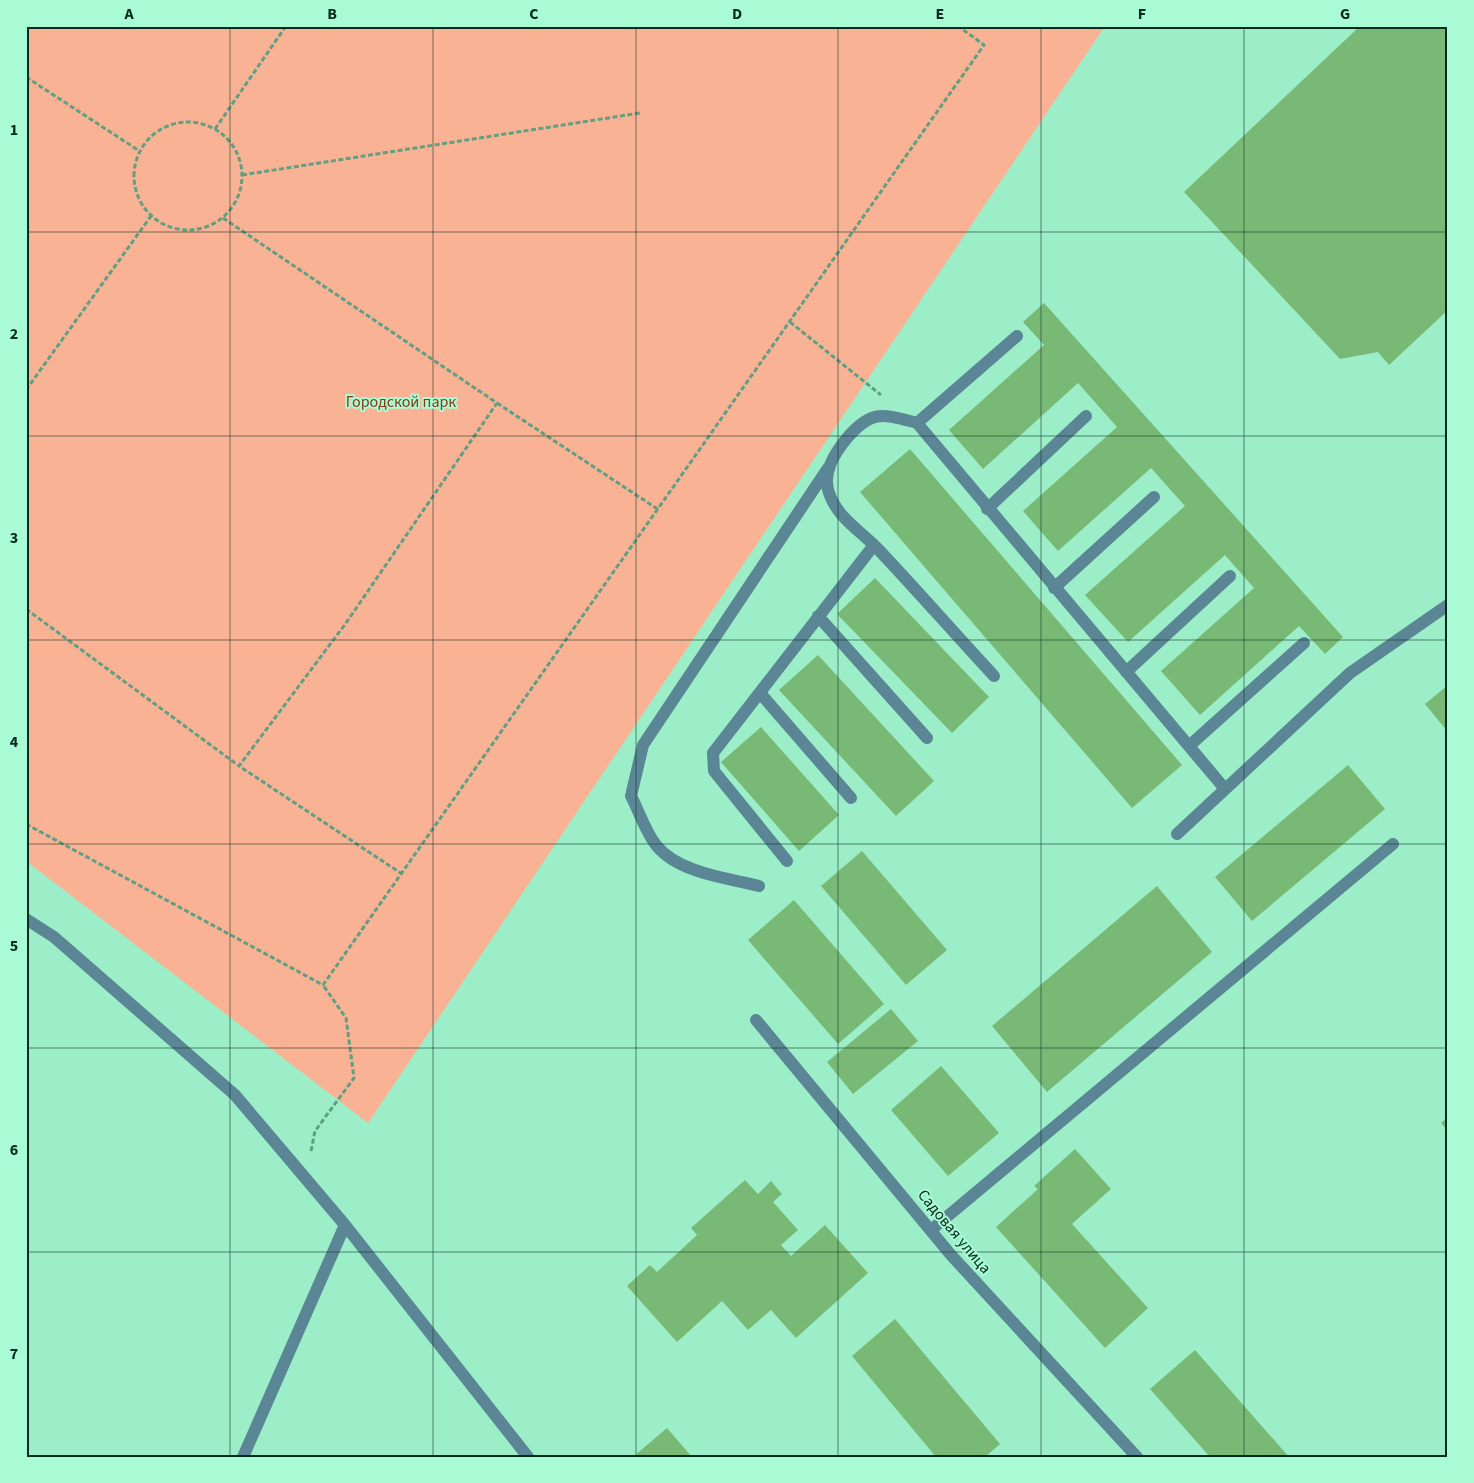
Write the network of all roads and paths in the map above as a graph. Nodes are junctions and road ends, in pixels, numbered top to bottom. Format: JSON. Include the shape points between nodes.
{"nodes":[{"id":1,"x":286,"y":26,"type":"edge"},
{"id":2,"x":958,"y":26,"type":"edge"},
{"id":3,"x":26,"y":77,"type":"edge"},
{"id":4,"x":640,"y":113,"type":"dead end"},
{"id":5,"x":215,"y":128,"type":"junction"},
{"id":6,"x":141,"y":152,"type":"junction"},
{"id":7,"x":242,"y":175,"type":"junction"},
{"id":8,"x":151,"y":216,"type":"junction"},
{"id":9,"x":223,"y":218,"type":"junction"},
{"id":10,"x":790,"y":322,"type":"junction"},
{"id":11,"x":1017,"y":336,"type":"dead end"},
{"id":12,"x":26,"y":390,"type":"edge"},
{"id":13,"x":887,"y":399,"type":"dead end"},
{"id":14,"x":497,"y":403,"type":"junction"},
{"id":15,"x":1086,"y":416,"type":"dead end"},
{"id":16,"x":917,"y":423,"type":"junction"},
{"id":17,"x":828,"y":468,"type":"junction"},
{"id":18,"x":1154,"y":497,"type":"dead end"},
{"id":19,"x":987,"y":509,"type":"junction"},
{"id":20,"x":659,"y":510,"type":"junction"},
{"id":21,"x":874,"y":545,"type":"junction"},
{"id":22,"x":1230,"y":576,"type":"dead end"},
{"id":23,"x":1054,"y":588,"type":"junction"},
{"id":24,"x":1448,"y":605,"type":"edge"},
{"id":25,"x":26,"y":608,"type":"edge"},
{"id":26,"x":818,"y":616,"type":"junction"},
{"id":27,"x":1304,"y":644,"type":"dead end"},
{"id":28,"x":1126,"y":672,"type":"junction"},
{"id":29,"x":994,"y":676,"type":"dead end"},
{"id":30,"x":760,"y":693,"type":"junction"},
{"id":31,"x":927,"y":738,"type":"dead end"},
{"id":32,"x":1188,"y":746,"type":"junction"},
{"id":33,"x":239,"y":766,"type":"junction"},
{"id":34,"x":1225,"y":789,"type":"junction"},
{"id":35,"x":851,"y":798,"type":"dead end"},
{"id":36,"x":26,"y":824,"type":"edge"},
{"id":37,"x":1177,"y":834,"type":"dead end"},
{"id":38,"x":1393,"y":844,"type":"dead end"},
{"id":39,"x":787,"y":861,"type":"dead end"},
{"id":40,"x":402,"y":874,"type":"junction"},
{"id":41,"x":759,"y":886,"type":"dead end"},
{"id":42,"x":26,"y":919,"type":"edge"},
{"id":43,"x":323,"y":985,"type":"junction"},
{"id":44,"x":756,"y":1020,"type":"dead end"},
{"id":45,"x":307,"y":1179,"type":"junction"},
{"id":46,"x":345,"y":1224,"type":"junction"},
{"id":47,"x":931,"y":1230,"type":"junction"},
{"id":48,"x":242,"y":1457,"type":"edge"},
{"id":49,"x":528,"y":1457,"type":"edge"},
{"id":50,"x":1137,"y":1457,"type":"edge"}],
"edges":[{"from":1,"to":5,"type":"path"},
{"from":2,"to":10,"type":"path","via":[[984,45]]},
{"from":3,"to":6,"type":"path"},
{"from":4,"to":7,"type":"path"},
{"from":5,"to":6,"type":"path","via":[[198,122],[180,122],[161,129],[148,140]]},
{"from":5,"to":7,"type":"path","via":[[240,157]]},
{"from":6,"to":8,"type":"path","via":[[135,183],[141,203]]},
{"from":7,"to":9,"type":"path","via":[[241,191]]},
{"from":8,"to":9,"type":"path","via":[[171,228],[196,230]]},
{"from":8,"to":12,"type":"path"},
{"from":9,"to":14,"type":"path"},
{"from":10,"to":13,"type":"path"},
{"from":10,"to":20,"type":"path"},
{"from":11,"to":16,"type":"street"},
{"from":14,"to":20,"type":"path"},
{"from":14,"to":33,"type":"path","via":[[346,623]]},
{"from":15,"to":19,"type":"street"},
{"from":16,"to":17,"type":"street","via":[[885,414],[865,420],[846,439]]},
{"from":16,"to":19,"type":"street"},
{"from":17,"to":21,"type":"street","via":[[829,493],[844,520]]},
{"from":17,"to":41,"type":"street","via":[[643,745],[632,788],[631,796],[656,845],[682,865]]},
{"from":18,"to":23,"type":"street"},
{"from":19,"to":23,"type":"street"},
{"from":20,"to":40,"type":"path"},
{"from":21,"to":26,"type":"street"},
{"from":21,"to":29,"type":"street"},
{"from":22,"to":28,"type":"street"},
{"from":23,"to":28,"type":"street"},
{"from":24,"to":34,"type":"street","via":[[1350,673]]},
{"from":25,"to":33,"type":"path"},
{"from":26,"to":30,"type":"street"},
{"from":26,"to":31,"type":"street"},
{"from":27,"to":32,"type":"street"},
{"from":28,"to":32,"type":"street"},
{"from":30,"to":35,"type":"street"},
{"from":30,"to":39,"type":"street","via":[[713,754],[714,771]]},
{"from":32,"to":34,"type":"street"},
{"from":33,"to":40,"type":"path"},
{"from":34,"to":37,"type":"street"},
{"from":36,"to":43,"type":"path"},
{"from":38,"to":47,"type":"street"},
{"from":40,"to":43,"type":"path"},
{"from":42,"to":45,"type":"street","via":[[54,937],[235,1095]]},
{"from":43,"to":45,"type":"path","via":[[346,1018],[354,1078],[315,1131]]},
{"from":44,"to":47,"type":"street","name":"Садовая улица"},
{"from":45,"to":46,"type":"street"},
{"from":46,"to":48,"type":"street"},
{"from":46,"to":49,"type":"street"},
{"from":47,"to":50,"type":"street","name":"Садовая улица"}]}
